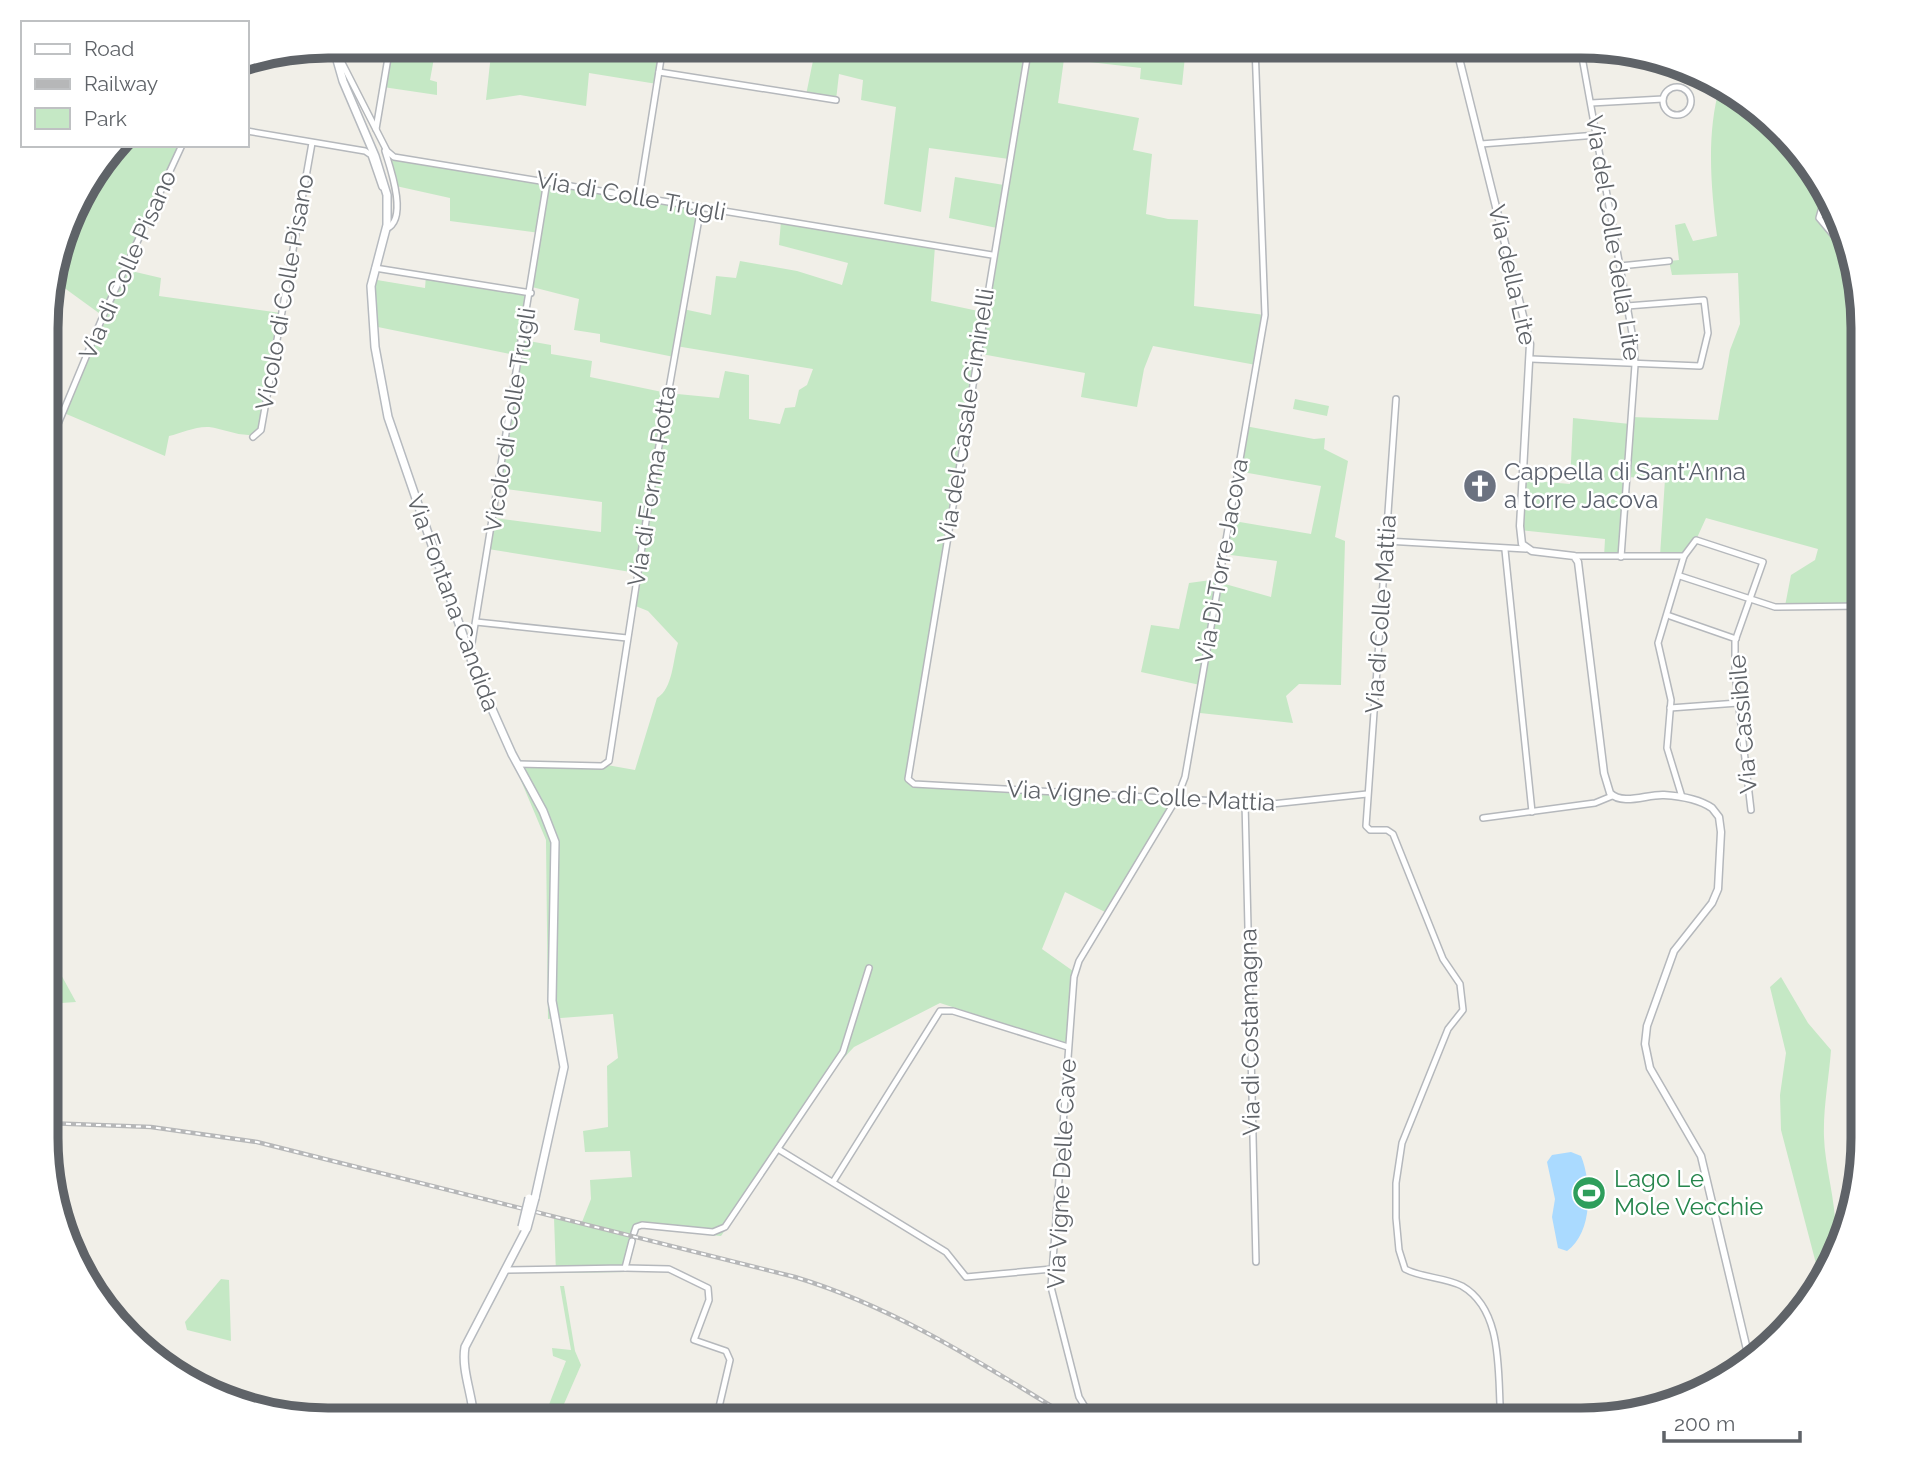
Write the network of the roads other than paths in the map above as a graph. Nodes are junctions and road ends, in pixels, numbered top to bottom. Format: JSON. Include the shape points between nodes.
{"nodes":[{"id":1,"x":336,"y":58,"type":"edge"},
{"id":2,"x":339,"y":58,"type":"edge"},
{"id":3,"x":388,"y":58,"type":"edge"},
{"id":4,"x":661,"y":58,"type":"edge"},
{"id":5,"x":1027,"y":58,"type":"edge"},
{"id":6,"x":1255,"y":58,"type":"edge"},
{"id":7,"x":1459,"y":58,"type":"edge"},
{"id":8,"x":1582,"y":58,"type":"edge"},
{"id":9,"x":659,"y":72,"type":"junction"},
{"id":10,"x":1664,"y":99,"type":"junction"},
{"id":11,"x":836,"y":100,"type":"dead end"},
{"id":12,"x":1591,"y":103,"type":"junction"},
{"id":13,"x":376,"y":129,"type":"junction"},
{"id":14,"x":248,"y":131,"type":"edge"},
{"id":15,"x":1597,"y":135,"type":"junction"},
{"id":16,"x":382,"y":141,"type":"junction"},
{"id":17,"x":312,"y":143,"type":"junction"},
{"id":18,"x":1481,"y":144,"type":"junction"},
{"id":19,"x":181,"y":147,"type":"edge"},
{"id":20,"x":547,"y":181,"type":"junction"},
{"id":21,"x":387,"y":191,"type":"junction"},
{"id":22,"x":639,"y":197,"type":"junction"},
{"id":23,"x":1821,"y":204,"type":"edge"},
{"id":24,"x":701,"y":207,"type":"junction"},
{"id":25,"x":386,"y":229,"type":"junction"},
{"id":26,"x":1836,"y":238,"type":"edge"},
{"id":27,"x":992,"y":255,"type":"junction"},
{"id":28,"x":1669,"y":261,"type":"dead end"},
{"id":29,"x":374,"y":267,"type":"junction"},
{"id":30,"x":1620,"y":267,"type":"junction"},
{"id":31,"x":531,"y":293,"type":"junction"},
{"id":32,"x":1627,"y":306,"type":"junction"},
{"id":33,"x":1531,"y":359,"type":"junction"},
{"id":34,"x":1635,"y":365,"type":"junction"},
{"id":35,"x":1396,"y":399,"type":"dead end"},
{"id":36,"x":58,"y":424,"type":"dead end"},
{"id":37,"x":253,"y":437,"type":"dead end"},
{"id":38,"x":1386,"y":541,"type":"junction"},
{"id":39,"x":1526,"y":549,"type":"junction"},
{"id":40,"x":1505,"y":550,"type":"junction"},
{"id":41,"x":1574,"y":556,"type":"junction"},
{"id":42,"x":1684,"y":556,"type":"junction"},
{"id":43,"x":1621,"y":557,"type":"junction"},
{"id":44,"x":1680,"y":576,"type":"junction"},
{"id":45,"x":1751,"y":599,"type":"junction"},
{"id":46,"x":1851,"y":606,"type":"edge"},
{"id":47,"x":1667,"y":615,"type":"junction"},
{"id":48,"x":476,"y":622,"type":"junction"},
{"id":49,"x":627,"y":638,"type":"junction"},
{"id":50,"x":1735,"y":639,"type":"junction"},
{"id":51,"x":470,"y":658,"type":"junction"},
{"id":52,"x":1738,"y":703,"type":"junction"},
{"id":53,"x":1670,"y":709,"type":"junction"},
{"id":54,"x":518,"y":764,"type":"junction"},
{"id":55,"x":914,"y":784,"type":"joint"},
{"id":56,"x":1367,"y":794,"type":"junction"},
{"id":57,"x":1612,"y":796,"type":"junction"},
{"id":58,"x":1682,"y":797,"type":"junction"},
{"id":59,"x":1177,"y":798,"type":"junction"},
{"id":60,"x":1245,"y":802,"type":"junction"},
{"id":61,"x":1751,"y":810,"type":"dead end"},
{"id":62,"x":1532,"y":812,"type":"junction"},
{"id":63,"x":1483,"y":818,"type":"dead end"},
{"id":64,"x":869,"y":968,"type":"dead end"},
{"id":65,"x":1068,"y":1047,"type":"junction"},
{"id":66,"x":778,"y":1149,"type":"junction"},
{"id":67,"x":833,"y":1182,"type":"junction"},
{"id":68,"x":634,"y":1233,"type":"dead end"},
{"id":69,"x":632,"y":1241,"type":"dead end"},
{"id":70,"x":1256,"y":1262,"type":"dead end"},
{"id":71,"x":625,"y":1268,"type":"junction"},
{"id":72,"x":1052,"y":1269,"type":"junction"},
{"id":73,"x":507,"y":1270,"type":"junction"},
{"id":74,"x":1747,"y":1351,"type":"edge"},
{"id":75,"x":473,"y":1408,"type":"edge"},
{"id":76,"x":719,"y":1408,"type":"edge"},
{"id":77,"x":1086,"y":1408,"type":"edge"},
{"id":78,"x":1500,"y":1408,"type":"edge"}],
"edges":[{"from":1,"to":21,"type":"main road","name":"Via Fontana Candida"},
{"from":2,"to":13,"type":"street","name":"Via di Colle Trugli"},
{"from":3,"to":13,"type":"street"},
{"from":4,"to":9,"type":"street"},
{"from":5,"to":27,"type":"street","name":"Via del Casale Ciminelli"},
{"from":6,"to":59,"type":"street","name":"Via Di Torre Jacova","via":[[1265,315],[1185,777]]},
{"from":7,"to":18,"type":"street","name":"Via della Lite"},
{"from":8,"to":12,"type":"street","name":"Via del Colle della Lite"},
{"from":9,"to":11,"type":"street"},
{"from":9,"to":22,"type":"street"},
{"from":10,"to":10,"type":"street","via":[[1679,87],[1692,102],[1688,111],[1676,115],[1668,111]]},
{"from":10,"to":12,"type":"street"},
{"from":12,"to":15,"type":"street","name":"Via del Colle della Lite"},
{"from":13,"to":16,"type":"street","name":"Via di Colle Trugli"},
{"from":14,"to":17,"type":"street"},
{"from":15,"to":18,"type":"street"},
{"from":15,"to":30,"type":"street","name":"Via del Colle della Lite"},
{"from":16,"to":20,"type":"street","name":"Via di Colle Trugli","via":[[388,154],[396,157]]},
{"from":16,"to":25,"type":"street","via":[[397,198],[393,224]]},
{"from":17,"to":21,"type":"street","via":[[368,152],[379,183]]},
{"from":17,"to":37,"type":"street","name":"Vicolo di Colle Pisano","via":[[261,430]]},
{"from":18,"to":33,"type":"street","name":"Via della Lite","via":[[1523,309]]},
{"from":19,"to":36,"type":"street","name":"Via di Colle Pisano"},
{"from":20,"to":22,"type":"street","name":"Via di Colle Trugli"},
{"from":20,"to":31,"type":"street","name":"Vicolo di Colle Trugli"},
{"from":21,"to":25,"type":"main road","name":"Via Fontana Candida"},
{"from":22,"to":24,"type":"street","name":"Via di Colle Trugli"},
{"from":23,"to":26,"type":"street","via":[[1821,221]]},
{"from":24,"to":27,"type":"street","name":"Via di Colle Trugli"},
{"from":24,"to":49,"type":"street","name":"Via di Forma Rotta"},
{"from":25,"to":29,"type":"main road","name":"Via Fontana Candida"},
{"from":27,"to":55,"type":"street","name":"Via del Casale Ciminelli","via":[[907,774]]},
{"from":28,"to":30,"type":"street"},
{"from":29,"to":31,"type":"street"},
{"from":29,"to":51,"type":"main road","name":"Via Fontana Candida","via":[[371,314],[386,411]]},
{"from":30,"to":32,"type":"street","name":"Via del Colle della Lite"},
{"from":31,"to":48,"type":"street","name":"Vicolo di Colle Trugli"},
{"from":32,"to":34,"type":"street","name":"Via del Colle della Lite"},
{"from":32,"to":34,"type":"street","via":[[1704,300],[1708,333],[1700,366]]},
{"from":33,"to":34,"type":"street"},
{"from":33,"to":39,"type":"street","name":"Via della Lite","via":[[1520,526]]},
{"from":34,"to":43,"type":"street","name":"Via del Colle della Lite"},
{"from":35,"to":38,"type":"street","name":"Via di Colle Mattia"},
{"from":38,"to":40,"type":"street"},
{"from":38,"to":56,"type":"street","name":"Via di Colle Mattia"},
{"from":39,"to":40,"type":"street"},
{"from":39,"to":41,"type":"street"},
{"from":40,"to":62,"type":"street"},
{"from":41,"to":43,"type":"street"},
{"from":41,"to":57,"type":"street","via":[[1581,575],[1604,773]]},
{"from":42,"to":43,"type":"street"},
{"from":42,"to":44,"type":"street"},
{"from":42,"to":45,"type":"street","name":"Via Cassibile","via":[[1696,540],[1763,562]]},
{"from":44,"to":45,"type":"street"},
{"from":44,"to":47,"type":"street"},
{"from":45,"to":46,"type":"street","via":[[1775,607]]},
{"from":45,"to":50,"type":"street","name":"Via Cassibile"},
{"from":47,"to":50,"type":"street"},
{"from":47,"to":53,"type":"street","via":[[1658,643]]},
{"from":48,"to":49,"type":"street"},
{"from":48,"to":51,"type":"street","name":"Vicolo di Colle Trugli"},
{"from":49,"to":54,"type":"street","name":"Via di Forma Rotta","via":[[607,765]]},
{"from":50,"to":52,"type":"street","name":"Via Cassibile"},
{"from":51,"to":54,"type":"main road","name":"Via Fontana Candida"},
{"from":52,"to":53,"type":"street"},
{"from":52,"to":61,"type":"street","name":"Via Cassibile"},
{"from":53,"to":58,"type":"street","via":[[1667,748]]},
{"from":54,"to":73,"type":"main road","name":"Via Fontana Candida","bridge":true,"via":[[547,819],[556,849],[552,1001],[564,1067],[525,1228]]},
{"from":55,"to":59,"type":"street","name":"Via Vigne di Colle Mattia"},
{"from":56,"to":60,"type":"street","name":"Via Vigne di Colle Mattia","via":[[1280,804]]},
{"from":56,"to":78,"type":"street","name":"Via di Colle Mattia","via":[[1367,828],[1393,834],[1443,959],[1460,984],[1463,1009],[1448,1029],[1400,1149],[1396,1224],[1405,1269],[1460,1285],[1485,1307],[1493,1335]]},
{"from":57,"to":58,"type":"street"},
{"from":57,"to":62,"type":"street","via":[[1595,803]]},
{"from":58,"to":74,"type":"street","via":[[1708,805],[1717,814],[1721,878],[1713,900],[1671,957],[1646,1028],[1645,1051],[1650,1068],[1700,1154]]},
{"from":59,"to":60,"type":"street","name":"Via Vigne di Colle Mattia"},
{"from":59,"to":65,"type":"street","name":"Via Di Torre Jacova","via":[[1077,964]]},
{"from":60,"to":70,"type":"street","name":"Via di Costamagna"},
{"from":62,"to":63,"type":"street"},
{"from":64,"to":66,"type":"street","via":[[846,1047]]},
{"from":65,"to":67,"type":"street","via":[[953,1011],[940,1012]]},
{"from":65,"to":72,"type":"street","name":"Via Vigne Delle Cave"},
{"from":66,"to":67,"type":"street"},
{"from":66,"to":68,"type":"street","via":[[722,1230],[642,1225]]},
{"from":67,"to":72,"type":"street","via":[[945,1251],[970,1278]]},
{"from":69,"to":71,"type":"street"},
{"from":71,"to":73,"type":"street"},
{"from":71,"to":76,"type":"street","via":[[669,1269],[708,1289],[709,1300],[694,1340],[726,1352],[730,1359]]},
{"from":72,"to":77,"type":"street","name":"Via Vigne Delle Cave","via":[[1052,1290]]},
{"from":73,"to":75,"type":"main road","name":"Via Fontana Candida","via":[[465,1347]]}]}
